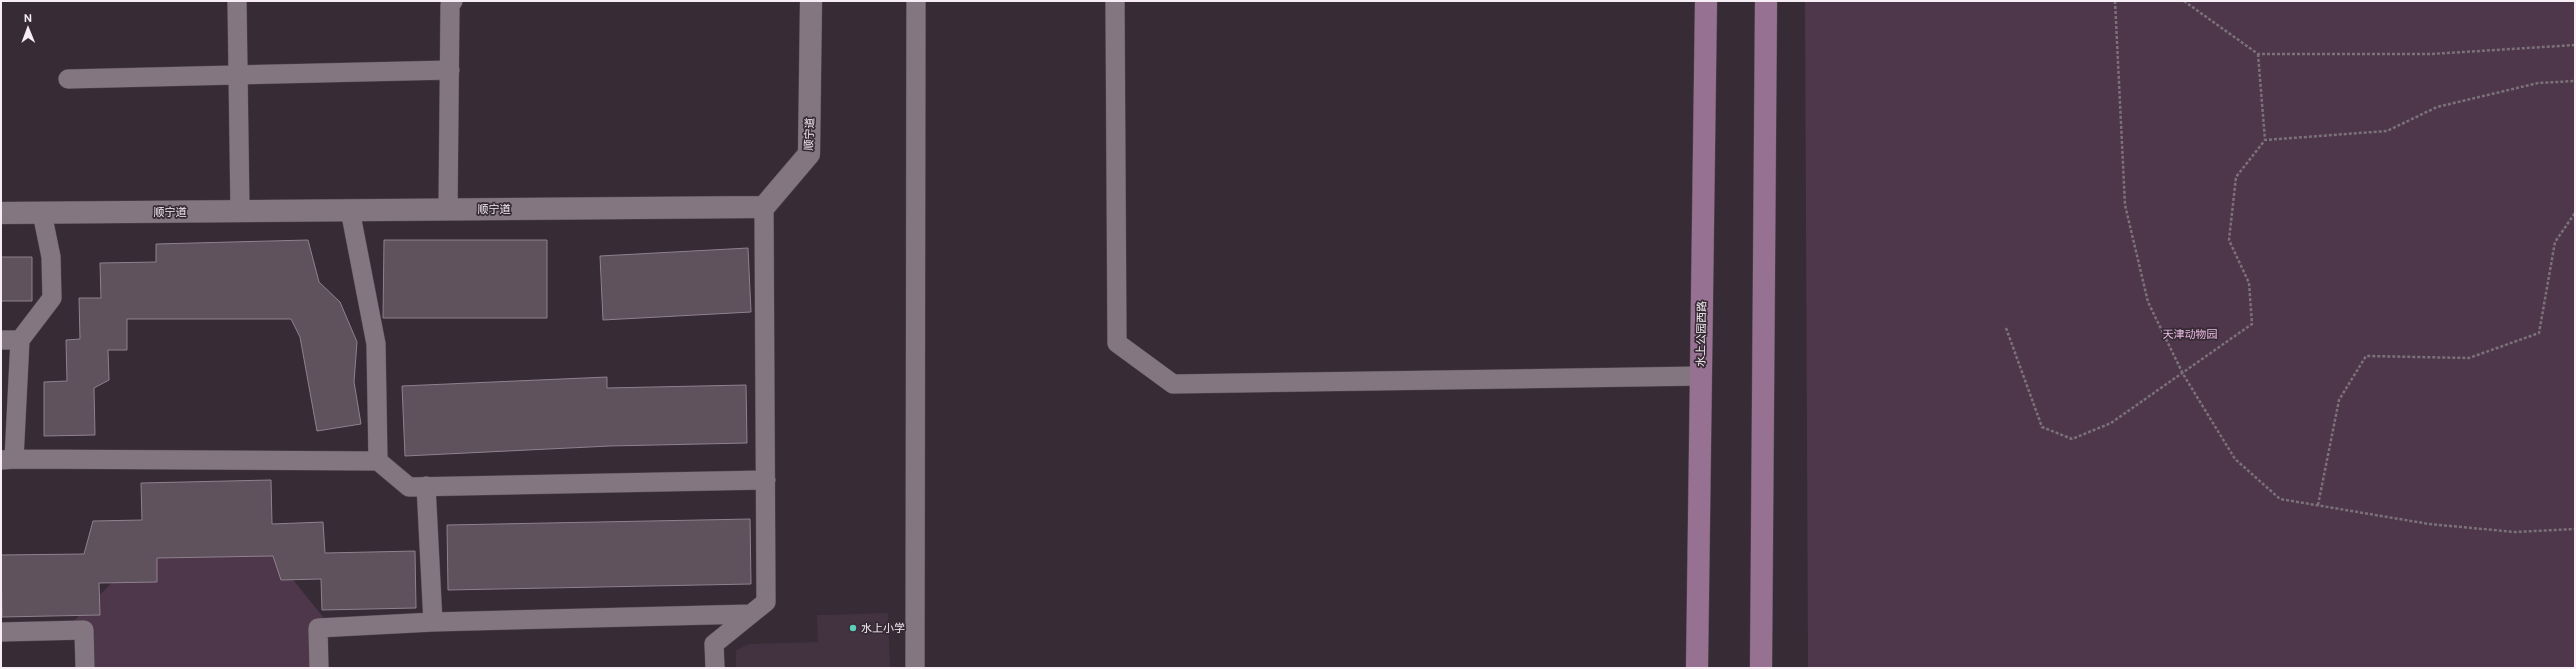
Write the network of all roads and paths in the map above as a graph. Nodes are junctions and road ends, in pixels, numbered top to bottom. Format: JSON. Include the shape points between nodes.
{"nodes":[{"id":1,"x":237,"y":1,"type":"edge"},
{"id":2,"x":453,"y":1,"type":"edge"},
{"id":3,"x":811,"y":1,"type":"edge"},
{"id":4,"x":916,"y":1,"type":"edge"},
{"id":5,"x":1115,"y":1,"type":"edge"},
{"id":6,"x":1706,"y":1,"type":"edge"},
{"id":7,"x":1766,"y":1,"type":"edge"},
{"id":8,"x":2115,"y":1,"type":"edge"},
{"id":9,"x":2184,"y":1,"type":"edge"},
{"id":10,"x":2575,"y":45,"type":"edge"},
{"id":11,"x":2258,"y":54,"type":"junction"},
{"id":12,"x":450,"y":70,"type":"junction"},
{"id":13,"x":238,"y":74,"type":"junction"},
{"id":14,"x":68,"y":79,"type":"dead end"},
{"id":15,"x":2575,"y":81,"type":"edge"},
{"id":16,"x":2265,"y":140,"type":"junction"},
{"id":17,"x":764,"y":207,"type":"junction"},
{"id":18,"x":350,"y":210,"type":"junction"},
{"id":19,"x":448,"y":210,"type":"junction"},
{"id":20,"x":240,"y":211,"type":"junction"},
{"id":21,"x":1,"y":213,"type":"edge"},
{"id":22,"x":42,"y":213,"type":"junction"},
{"id":23,"x":2575,"y":213,"type":"edge"},
{"id":24,"x":2006,"y":328,"type":"dead end"},
{"id":25,"x":1,"y":340,"type":"edge"},
{"id":26,"x":20,"y":340,"type":"junction"},
{"id":27,"x":2183,"y":374,"type":"junction"},
{"id":28,"x":1701,"y":376,"type":"junction"},
{"id":29,"x":7,"y":459,"type":"edge"},
{"id":30,"x":378,"y":461,"type":"junction"},
{"id":31,"x":766,"y":480,"type":"junction"},
{"id":32,"x":426,"y":486,"type":"junction"},
{"id":33,"x":2318,"y":505,"type":"junction"},
{"id":34,"x":2575,"y":529,"type":"edge"},
{"id":35,"x":751,"y":614,"type":"junction"},
{"id":36,"x":433,"y":622,"type":"junction"},
{"id":37,"x":1,"y":632,"type":"edge"},
{"id":38,"x":85,"y":668,"type":"edge"},
{"id":39,"x":319,"y":668,"type":"edge"},
{"id":40,"x":715,"y":668,"type":"edge"},
{"id":41,"x":915,"y":668,"type":"edge"},
{"id":42,"x":1697,"y":668,"type":"edge"},
{"id":43,"x":1761,"y":668,"type":"edge"}],
"edges":[{"from":1,"to":13,"type":"street"},
{"from":2,"to":12,"type":"street","via":[[450,5]]},
{"from":3,"to":17,"type":"street","name":"顺宁道","via":[[809,154]]},
{"from":4,"to":41,"type":"street"},
{"from":5,"to":28,"type":"street","via":[[1117,343],[1173,384]]},
{"from":6,"to":28,"type":"main road","name":"水上公园西路"},
{"from":7,"to":43,"type":"main road"},
{"from":8,"to":27,"type":"path","via":[[2125,205],[2148,302]]},
{"from":9,"to":11,"type":"path"},
{"from":10,"to":11,"type":"path","via":[[2431,54]]},
{"from":11,"to":16,"type":"path"},
{"from":12,"to":13,"type":"street"},
{"from":12,"to":19,"type":"street"},
{"from":13,"to":14,"type":"street"},
{"from":13,"to":20,"type":"street"},
{"from":15,"to":16,"type":"path","via":[[2538,82],[2437,106],[2387,131]]},
{"from":16,"to":27,"type":"path","via":[[2236,177],[2229,240],[2250,284],[2252,324]]},
{"from":17,"to":19,"type":"street","name":"顺宁道"},
{"from":17,"to":31,"type":"street"},
{"from":18,"to":19,"type":"street","name":"顺宁道"},
{"from":18,"to":20,"type":"street","name":"顺宁道"},
{"from":18,"to":30,"type":"street","via":[[376,344]]},
{"from":20,"to":22,"type":"street","name":"顺宁道"},
{"from":21,"to":22,"type":"street","name":"顺宁道"},
{"from":22,"to":26,"type":"street","via":[[51,257],[52,298]]},
{"from":23,"to":33,"type":"path","via":[[2555,242],[2539,333],[2469,358],[2366,356],[2339,400]]},
{"from":24,"to":27,"type":"path","via":[[2042,427],[2072,439],[2111,423]]},
{"from":25,"to":26,"type":"street"},
{"from":26,"to":29,"type":"street"},
{"from":27,"to":33,"type":"path","via":[[2235,460],[2280,499]]},
{"from":28,"to":42,"type":"main road","name":"水上公园西路"},
{"from":29,"to":30,"type":"street"},
{"from":30,"to":32,"type":"street","via":[[409,486]]},
{"from":31,"to":32,"type":"street"},
{"from":31,"to":35,"type":"street","via":[[766,602]]},
{"from":32,"to":36,"type":"street"},
{"from":33,"to":34,"type":"path","via":[[2429,524],[2515,532]]},
{"from":35,"to":36,"type":"street"},
{"from":35,"to":40,"type":"street","via":[[714,644]]},
{"from":36,"to":39,"type":"street","via":[[318,628]]},
{"from":37,"to":38,"type":"street","via":[[84,630]]}]}
